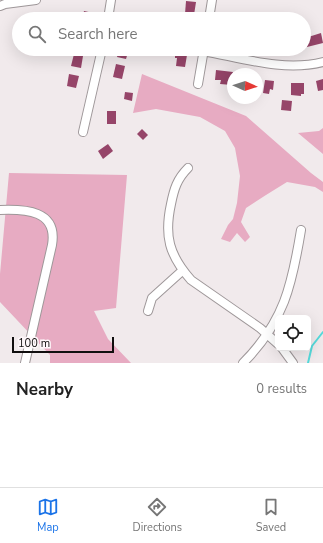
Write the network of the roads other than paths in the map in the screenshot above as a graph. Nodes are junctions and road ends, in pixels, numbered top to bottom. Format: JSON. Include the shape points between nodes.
{"nodes":[{"id":1,"x":36,"y":0,"type":"edge"},
{"id":2,"x":111,"y":0,"type":"edge"},
{"id":3,"x":212,"y":0,"type":"edge"},
{"id":4,"x":0,"y":6,"type":"edge"},
{"id":5,"x":109,"y":12,"type":"edge"},
{"id":6,"x":210,"y":12,"type":"edge"},
{"id":7,"x":100,"y":56,"type":"edge"},
{"id":8,"x":203,"y":56,"type":"edge"},
{"id":9,"x":235,"y":56,"type":"edge"},
{"id":10,"x":323,"y":62,"type":"edge"},
{"id":11,"x":198,"y":84,"type":"dead end"},
{"id":12,"x":83,"y":132,"type":"dead end"},
{"id":13,"x":188,"y":168,"type":"dead end"},
{"id":14,"x":0,"y":210,"type":"edge"},
{"id":15,"x":301,"y":230,"type":"dead end"},
{"id":16,"x":182,"y":271,"type":"junction"},
{"id":17,"x":148,"y":311,"type":"dead end"},
{"id":18,"x":268,"y":335,"type":"junction"},
{"id":19,"x":275,"y":341,"type":"edge"},
{"id":20,"x":284,"y":351,"type":"edge"},
{"id":21,"x":25,"y":363,"type":"edge"},
{"id":22,"x":243,"y":363,"type":"edge"},
{"id":23,"x":293,"y":363,"type":"edge"}],
"edges":[{"from":1,"to":4,"type":"street"},
{"from":2,"to":5,"type":"street"},
{"from":3,"to":6,"type":"street"},
{"from":7,"to":12,"type":"street"},
{"from":8,"to":11,"type":"street"},
{"from":9,"to":10,"type":"street","via":[[287,66]]},
{"from":13,"to":16,"type":"street","via":[[175,188],[167,232],[173,256]]},
{"from":14,"to":21,"type":"street","via":[[18,209],[35,212],[45,219],[52,232],[52,245]]},
{"from":15,"to":18,"type":"street","via":[[290,287]]},
{"from":16,"to":17,"type":"street","via":[[152,298]]},
{"from":16,"to":18,"type":"street","via":[[206,292]]},
{"from":18,"to":19,"type":"street"},
{"from":18,"to":22,"type":"street"},
{"from":20,"to":23,"type":"street"}]}
